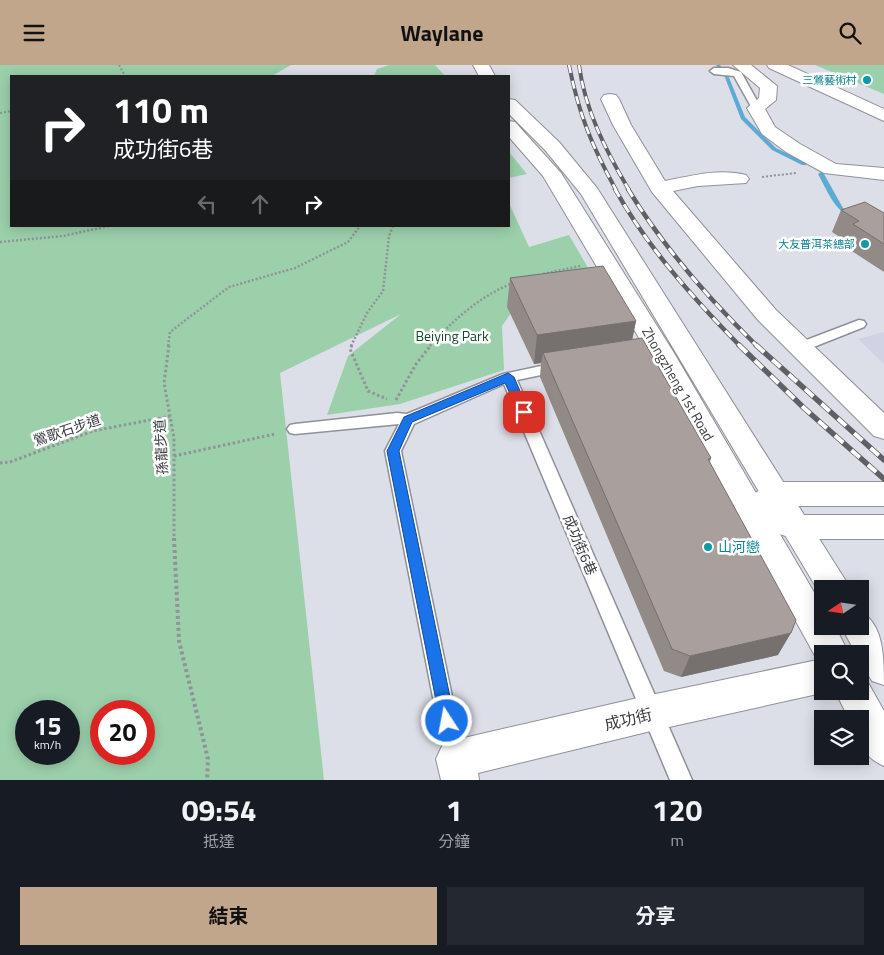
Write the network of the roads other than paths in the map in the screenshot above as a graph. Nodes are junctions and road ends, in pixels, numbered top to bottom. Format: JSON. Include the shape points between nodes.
{"nodes":[{"id":1,"x":775,"y":65,"type":"edge"},
{"id":2,"x":794,"y":65,"type":"edge"},
{"id":3,"x":734,"y":68,"type":"edge"},
{"id":4,"x":714,"y":71,"type":"dead end"},
{"id":5,"x":610,"y":99,"type":"dead end"},
{"id":6,"x":884,"y":104,"type":"edge"},
{"id":7,"x":510,"y":105,"type":"edge"},
{"id":8,"x":884,"y":116,"type":"edge"},
{"id":9,"x":510,"y":127,"type":"edge"},
{"id":10,"x":884,"y":174,"type":"edge"},
{"id":11,"x":739,"y":179,"type":"road end"},
{"id":12,"x":659,"y":187,"type":"junction"},
{"id":13,"x":859,"y":324,"type":"dead end"},
{"id":14,"x":801,"y":347,"type":"junction"},
{"id":15,"x":577,"y":365,"type":"edge"},
{"id":16,"x":508,"y":377,"type":"junction"},
{"id":17,"x":402,"y":419,"type":"junction"},
{"id":18,"x":296,"y":429,"type":"road end"},
{"id":19,"x":884,"y":429,"type":"edge"},
{"id":20,"x":776,"y":494,"type":"junction"},
{"id":21,"x":884,"y":494,"type":"edge"},
{"id":22,"x":753,"y":513,"type":"junction"},
{"id":23,"x":796,"y":527,"type":"junction"},
{"id":24,"x":884,"y":527,"type":"edge"},
{"id":25,"x":829,"y":580,"type":"edge"},
{"id":26,"x":863,"y":635,"type":"edge"},
{"id":27,"x":827,"y":645,"type":"edge"},
{"id":28,"x":884,"y":669,"type":"edge"},
{"id":29,"x":814,"y":679,"type":"edge"},
{"id":30,"x":858,"y":700,"type":"edge"},
{"id":31,"x":651,"y":713,"type":"junction"},
{"id":32,"x":884,"y":747,"type":"edge"},
{"id":33,"x":458,"y":769,"type":"edge"},
{"id":34,"x":681,"y":780,"type":"edge"}],
"edges":[{"from":1,"to":8,"type":"street"},
{"from":2,"to":6,"type":"street"},
{"from":3,"to":4,"type":"lane"},
{"from":3,"to":10,"type":"street","via":[[770,86],[767,100],[756,108],[768,130],[793,148],[831,169]]},
{"from":5,"to":12,"type":"street"},
{"from":7,"to":20,"type":"street","name":"Zhongzheng 1st Road","via":[[552,146],[590,192]]},
{"from":9,"to":22,"type":"street","name":"Zhongzheng 1st Road","via":[[551,173],[601,255],[652,354]]},
{"from":11,"to":12,"type":"street","via":[[698,180]]},
{"from":12,"to":14,"type":"street","via":[[767,315]]},
{"from":13,"to":14,"type":"lane"},
{"from":14,"to":19,"type":"street"},
{"from":15,"to":16,"type":"lane"},
{"from":16,"to":17,"type":"lane"},
{"from":16,"to":31,"type":"lane","name":"成功街6巷"},
{"from":17,"to":18,"type":"lane"},
{"from":17,"to":33,"type":"lane","via":[[393,451]]},
{"from":20,"to":21,"type":"street"},
{"from":20,"to":22,"type":"street"},
{"from":20,"to":23,"type":"street","name":"Zhongzheng 1st Road"},
{"from":22,"to":23,"type":"street"},
{"from":22,"to":27,"type":"street","name":"Zhongzheng 1st Road"},
{"from":23,"to":24,"type":"street"},
{"from":23,"to":25,"type":"street","name":"Zhongzheng 1st Road"},
{"from":26,"to":28,"type":"street"},
{"from":29,"to":31,"type":"street","name":"成功街"},
{"from":30,"to":32,"type":"street"},
{"from":31,"to":33,"type":"street","name":"成功街"},
{"from":31,"to":34,"type":"lane","name":"成功街6巷"}]}
